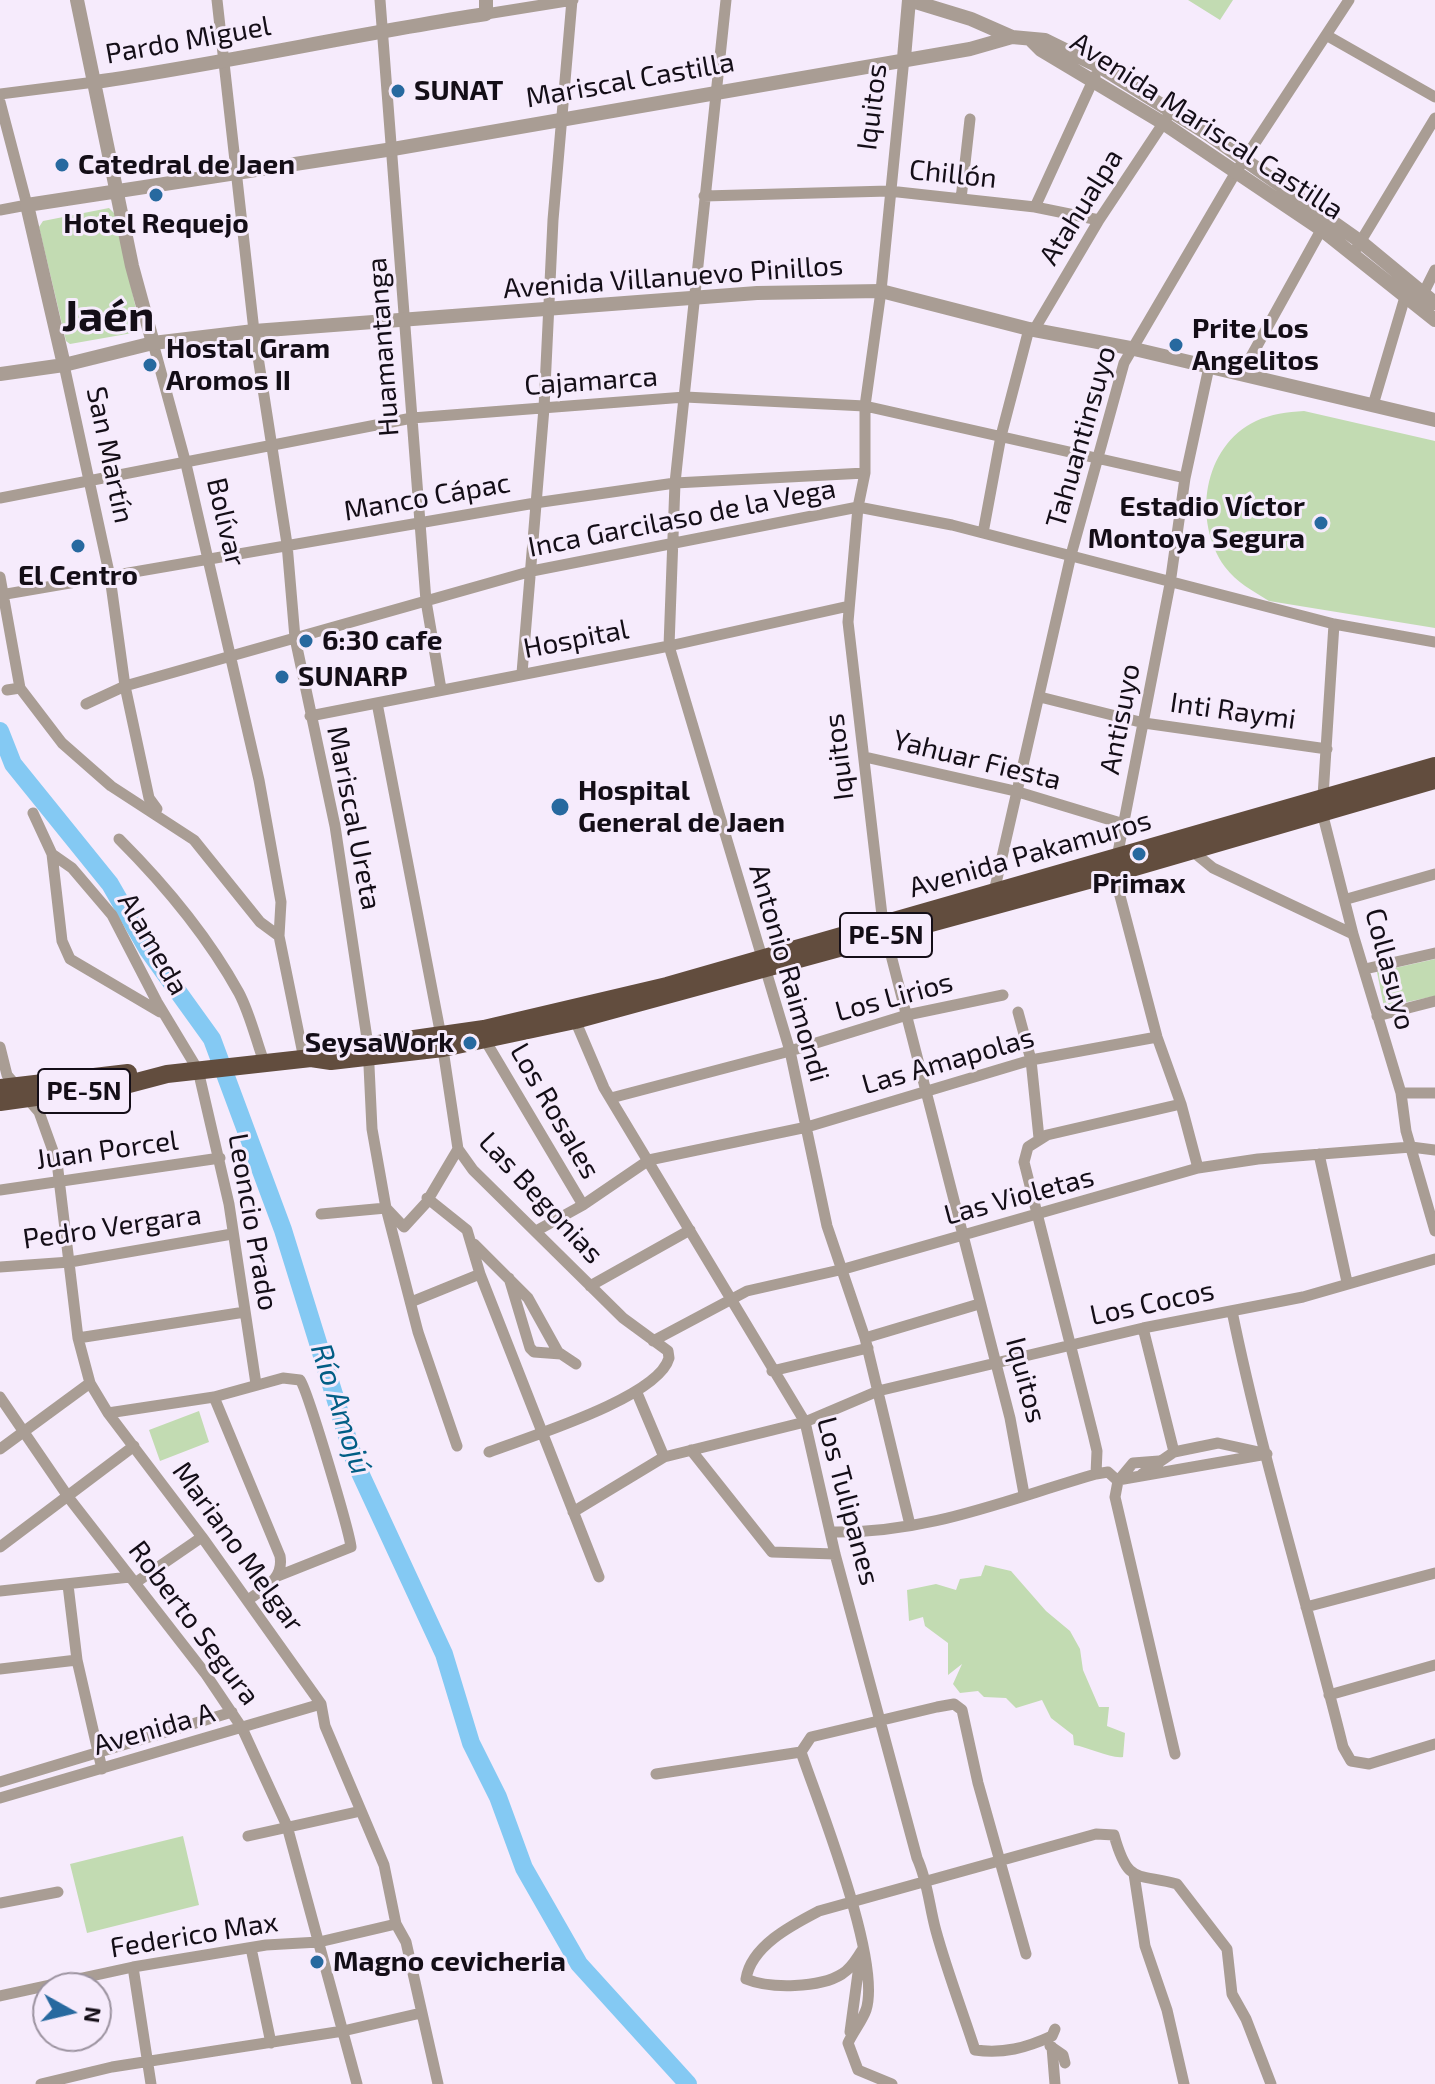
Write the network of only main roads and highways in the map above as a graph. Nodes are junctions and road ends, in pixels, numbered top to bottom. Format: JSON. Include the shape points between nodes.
{"nodes":[{"id":1,"x":1435,"y":766,"type":"edge"},
{"id":2,"x":1435,"y":780,"type":"edge"},
{"id":3,"x":1323,"y":804,"type":"junction"},
{"id":4,"x":1115,"y":866,"type":"junction"},
{"id":5,"x":885,"y":929,"type":"junction"},
{"id":6,"x":762,"y":965,"type":"junction"},
{"id":7,"x":442,"y":1042,"type":"junction"},
{"id":8,"x":167,"y":1074,"type":"junction"},
{"id":9,"x":7,"y":1087,"type":"edge"},
{"id":10,"x":0,"y":1102,"type":"edge"}],
"edges":[{"from":1,"to":3,"type":"highway","name":"Avenida Pakamuros","number":"PE-5N"},
{"from":2,"to":3,"type":"highway","name":"Avenida Pakamuros","number":"PE-5N"},
{"from":3,"to":4,"type":"highway","name":"Avenida Pakamuros","number":"PE-5N"},
{"from":3,"to":4,"type":"highway","name":"Avenida Pakamuros","number":"PE-5N","via":[[1190,850]]},
{"from":4,"to":5,"type":"highway","name":"Avenida Pakamuros","number":"PE-5N"},
{"from":4,"to":5,"type":"highway","name":"Avenida Pakamuros","number":"PE-5N","via":[[994,892]]},
{"from":5,"to":6,"type":"highway","name":"Avenida Pakamuros","number":"PE-5N"},
{"from":6,"to":7,"type":"highway","name":"Avenida Pakamuros","number":"PE-5N"},
{"from":6,"to":7,"type":"highway","name":"Avenida Pakamuros","number":"PE-5N","via":[[575,1020],[485,1040]]},
{"from":7,"to":8,"type":"highway","name":"Avenida Pakamuros","number":"PE-5N","via":[[331,1061]]},
{"from":8,"to":9,"type":"highway","number":"PE-5N","via":[[125,1073]]},
{"from":8,"to":10,"type":"highway","number":"PE-5N"}]}
